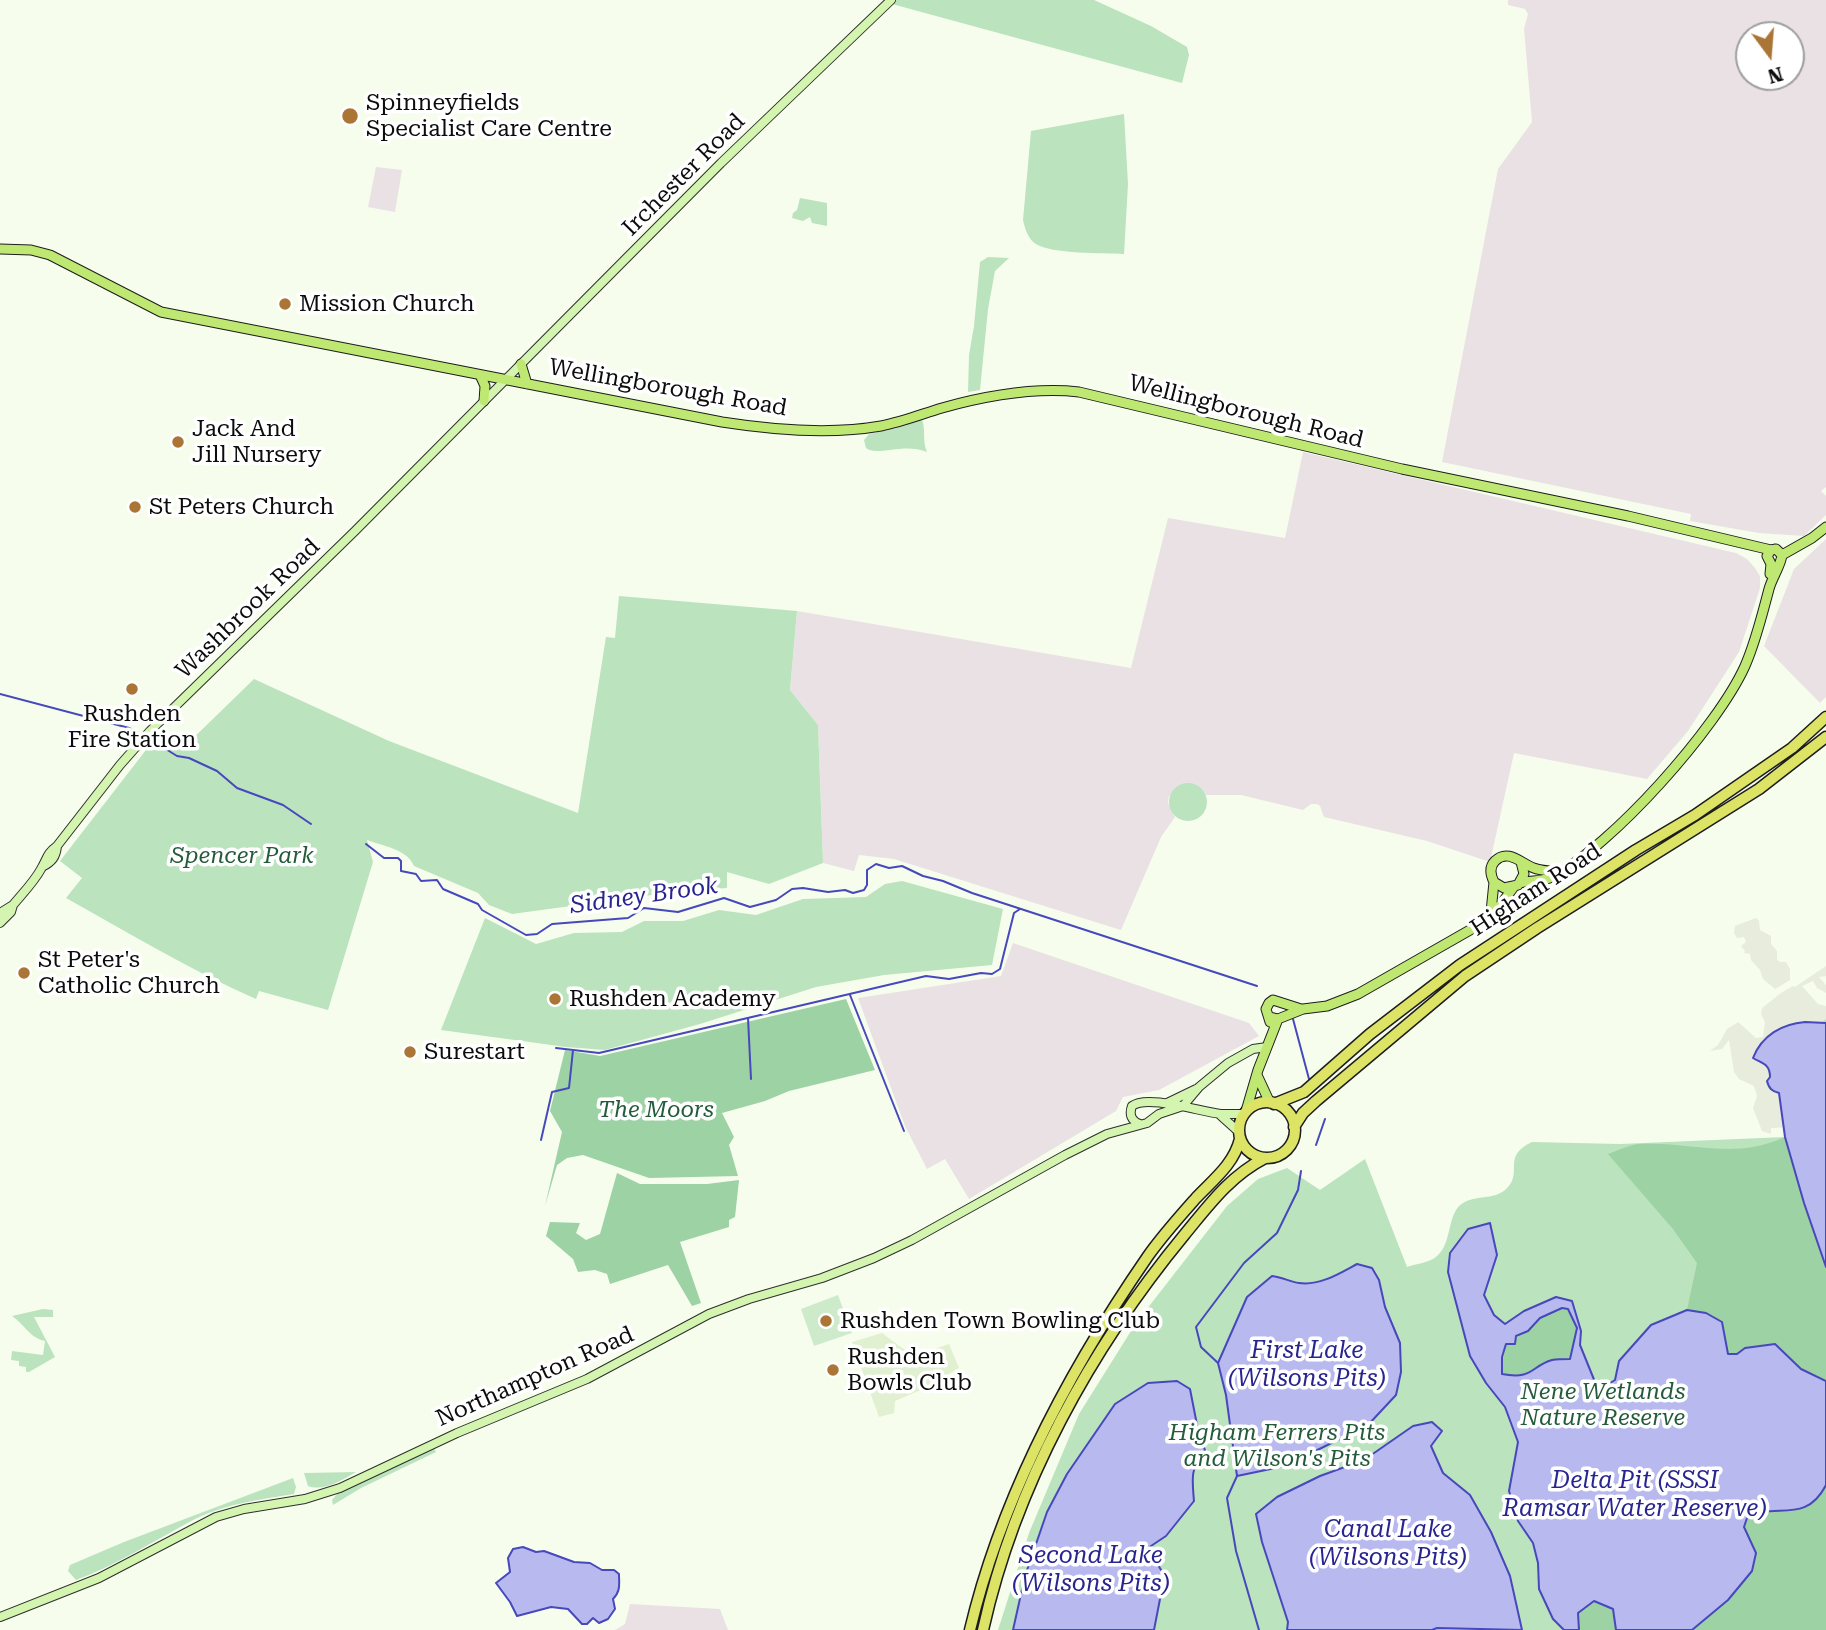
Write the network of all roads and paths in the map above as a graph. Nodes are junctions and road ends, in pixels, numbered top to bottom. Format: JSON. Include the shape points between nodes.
{"nodes":[{"id":1,"x":891,"y":0,"type":"edge"},
{"id":2,"x":0,"y":249,"type":"edge"},
{"id":3,"x":521,"y":364,"type":"junction"},
{"id":4,"x":480,"y":374,"type":"junction"},
{"id":5,"x":506,"y":380,"type":"junction"},
{"id":6,"x":527,"y":384,"type":"junction"},
{"id":7,"x":484,"y":401,"type":"junction"},
{"id":8,"x":1826,"y":527,"type":"edge"},
{"id":9,"x":1773,"y":558,"type":"junction"},
{"id":10,"x":1826,"y":717,"type":"edge"},
{"id":11,"x":1826,"y":737,"type":"edge"},
{"id":12,"x":1521,"y":862,"type":"junction"},
{"id":13,"x":1560,"y":872,"type":"junction"},
{"id":14,"x":1494,"y":882,"type":"junction"},
{"id":15,"x":1517,"y":885,"type":"junction"},
{"id":16,"x":13,"y":905,"type":"junction"},
{"id":17,"x":0,"y":912,"type":"edge"},
{"id":18,"x":1492,"y":912,"type":"junction"},
{"id":19,"x":0,"y":923,"type":"edge"},
{"id":20,"x":1283,"y":1004,"type":"junction"},
{"id":21,"x":1303,"y":1009,"type":"junction"},
{"id":22,"x":1277,"y":1017,"type":"junction"},
{"id":23,"x":1267,"y":1048,"type":"junction"},
{"id":24,"x":1257,"y":1075,"type":"junction"},
{"id":25,"x":1199,"y":1087,"type":"junction"},
{"id":26,"x":1272,"y":1103,"type":"junction"},
{"id":27,"x":1149,"y":1104,"type":"junction"},
{"id":28,"x":1166,"y":1104,"type":"junction"},
{"id":29,"x":1183,"y":1107,"type":"junction"},
{"id":30,"x":1245,"y":1113,"type":"junction"},
{"id":31,"x":1219,"y":1114,"type":"junction"},
{"id":32,"x":1131,"y":1115,"type":"junction"},
{"id":33,"x":1152,"y":1118,"type":"junction"},
{"id":34,"x":1140,"y":1124,"type":"junction"},
{"id":35,"x":1294,"y":1127,"type":"junction"},
{"id":36,"x":1116,"y":1131,"type":"junction"},
{"id":37,"x":1239,"y":1136,"type":"junction"},
{"id":38,"x":1265,"y":1158,"type":"junction"},
{"id":39,"x":0,"y":1617,"type":"edge"},
{"id":40,"x":970,"y":1630,"type":"edge"},
{"id":41,"x":983,"y":1630,"type":"edge"}],
"edges":[{"from":1,"to":3,"type":"main road","name":"Irchester Road"},
{"from":2,"to":4,"type":"main road","name":"Wellingborough Road","via":[[50,255],[161,312]]},
{"from":3,"to":5,"type":"main road","name":"Irchester Road"},
{"from":3,"to":6,"type":"main road"},
{"from":4,"to":5,"type":"main road","name":"Wellingborough Road"},
{"from":4,"to":7,"type":"main road"},
{"from":5,"to":6,"type":"main road","name":"Wellingborough Road"},
{"from":5,"to":7,"type":"main road","name":"Washbrook Road"},
{"from":6,"to":9,"type":"main road","name":"Wellingborough Road","via":[[722,422],[806,430],[882,426],[945,407],[1043,390],[1079,392],[1628,516],[1749,546]]},
{"from":7,"to":16,"type":"main road","name":"Washbrook Road","via":[[146,736],[48,853],[43,867]]},
{"from":8,"to":9,"type":"main road"},
{"from":9,"to":13,"type":"main road","via":[[1756,637],[1745,666],[1713,719],[1608,835]]},
{"from":10,"to":26,"type":"highway","name":"Higham Road","via":[[1695,815],[1460,965],[1304,1092]]},
{"from":11,"to":35,"type":"highway","via":[[1705,825],[1465,976],[1316,1101]]},
{"from":12,"to":13,"type":"main road"},
{"from":12,"to":14,"type":"main road","via":[[1510,856],[1498,858],[1491,870]]},
{"from":12,"to":15,"type":"main road","via":[[1524,874]]},
{"from":13,"to":15,"type":"main road"},
{"from":14,"to":15,"type":"main road","via":[[1504,888]]},
{"from":14,"to":18,"type":"main road"},
{"from":15,"to":18,"type":"main road"},
{"from":16,"to":17,"type":"main road","name":"Washbrook Road"},
{"from":16,"to":19,"type":"main road","name":"Washbrook Road"},
{"from":18,"to":21,"type":"main road","via":[[1477,926],[1350,998]]},
{"from":20,"to":21,"type":"main road"},
{"from":20,"to":22,"type":"main road","via":[[1285,1010]]},
{"from":20,"to":22,"type":"main road","via":[[1276,1000],[1266,1009]]},
{"from":21,"to":22,"type":"main road"},
{"from":22,"to":23,"type":"main road"},
{"from":23,"to":24,"type":"main road"},
{"from":23,"to":25,"type":"main road","via":[[1261,1046],[1242,1055]]},
{"from":24,"to":26,"type":"main road"},
{"from":24,"to":30,"type":"main road"},
{"from":25,"to":28,"type":"main road"},
{"from":25,"to":29,"type":"main road"},
{"from":26,"to":30,"type":"highway","via":[[1257,1104]]},
{"from":26,"to":35,"type":"highway","via":[[1288,1112]]},
{"from":27,"to":28,"type":"main road"},
{"from":27,"to":32,"type":"main road","via":[[1135,1104]]},
{"from":27,"to":33,"type":"main road"},
{"from":28,"to":29,"type":"main road"},
{"from":29,"to":31,"type":"main road"},
{"from":29,"to":33,"type":"main road"},
{"from":30,"to":31,"type":"main road"},
{"from":30,"to":37,"type":"highway"},
{"from":31,"to":37,"type":"main road"},
{"from":32,"to":34,"type":"main road"},
{"from":32,"to":36,"type":"main road","name":"Northampton Road"},
{"from":33,"to":34,"type":"main road"},
{"from":34,"to":36,"type":"main road","name":"Northampton Road"},
{"from":35,"to":38,"type":"highway","via":[[1289,1146],[1279,1155]]},
{"from":36,"to":39,"type":"main road","name":"Northampton Road","via":[[874,1258],[719,1310],[587,1379],[340,1488],[216,1517],[99,1578]]},
{"from":37,"to":38,"type":"highway","via":[[1252,1154]]},
{"from":37,"to":40,"type":"highway","via":[[1238,1149],[1228,1164],[1150,1254],[1072,1376],[1028,1463],[996,1543]]},
{"from":38,"to":41,"type":"highway","via":[[1236,1176],[1172,1250],[1081,1384],[1039,1465],[1006,1550]]}]}
